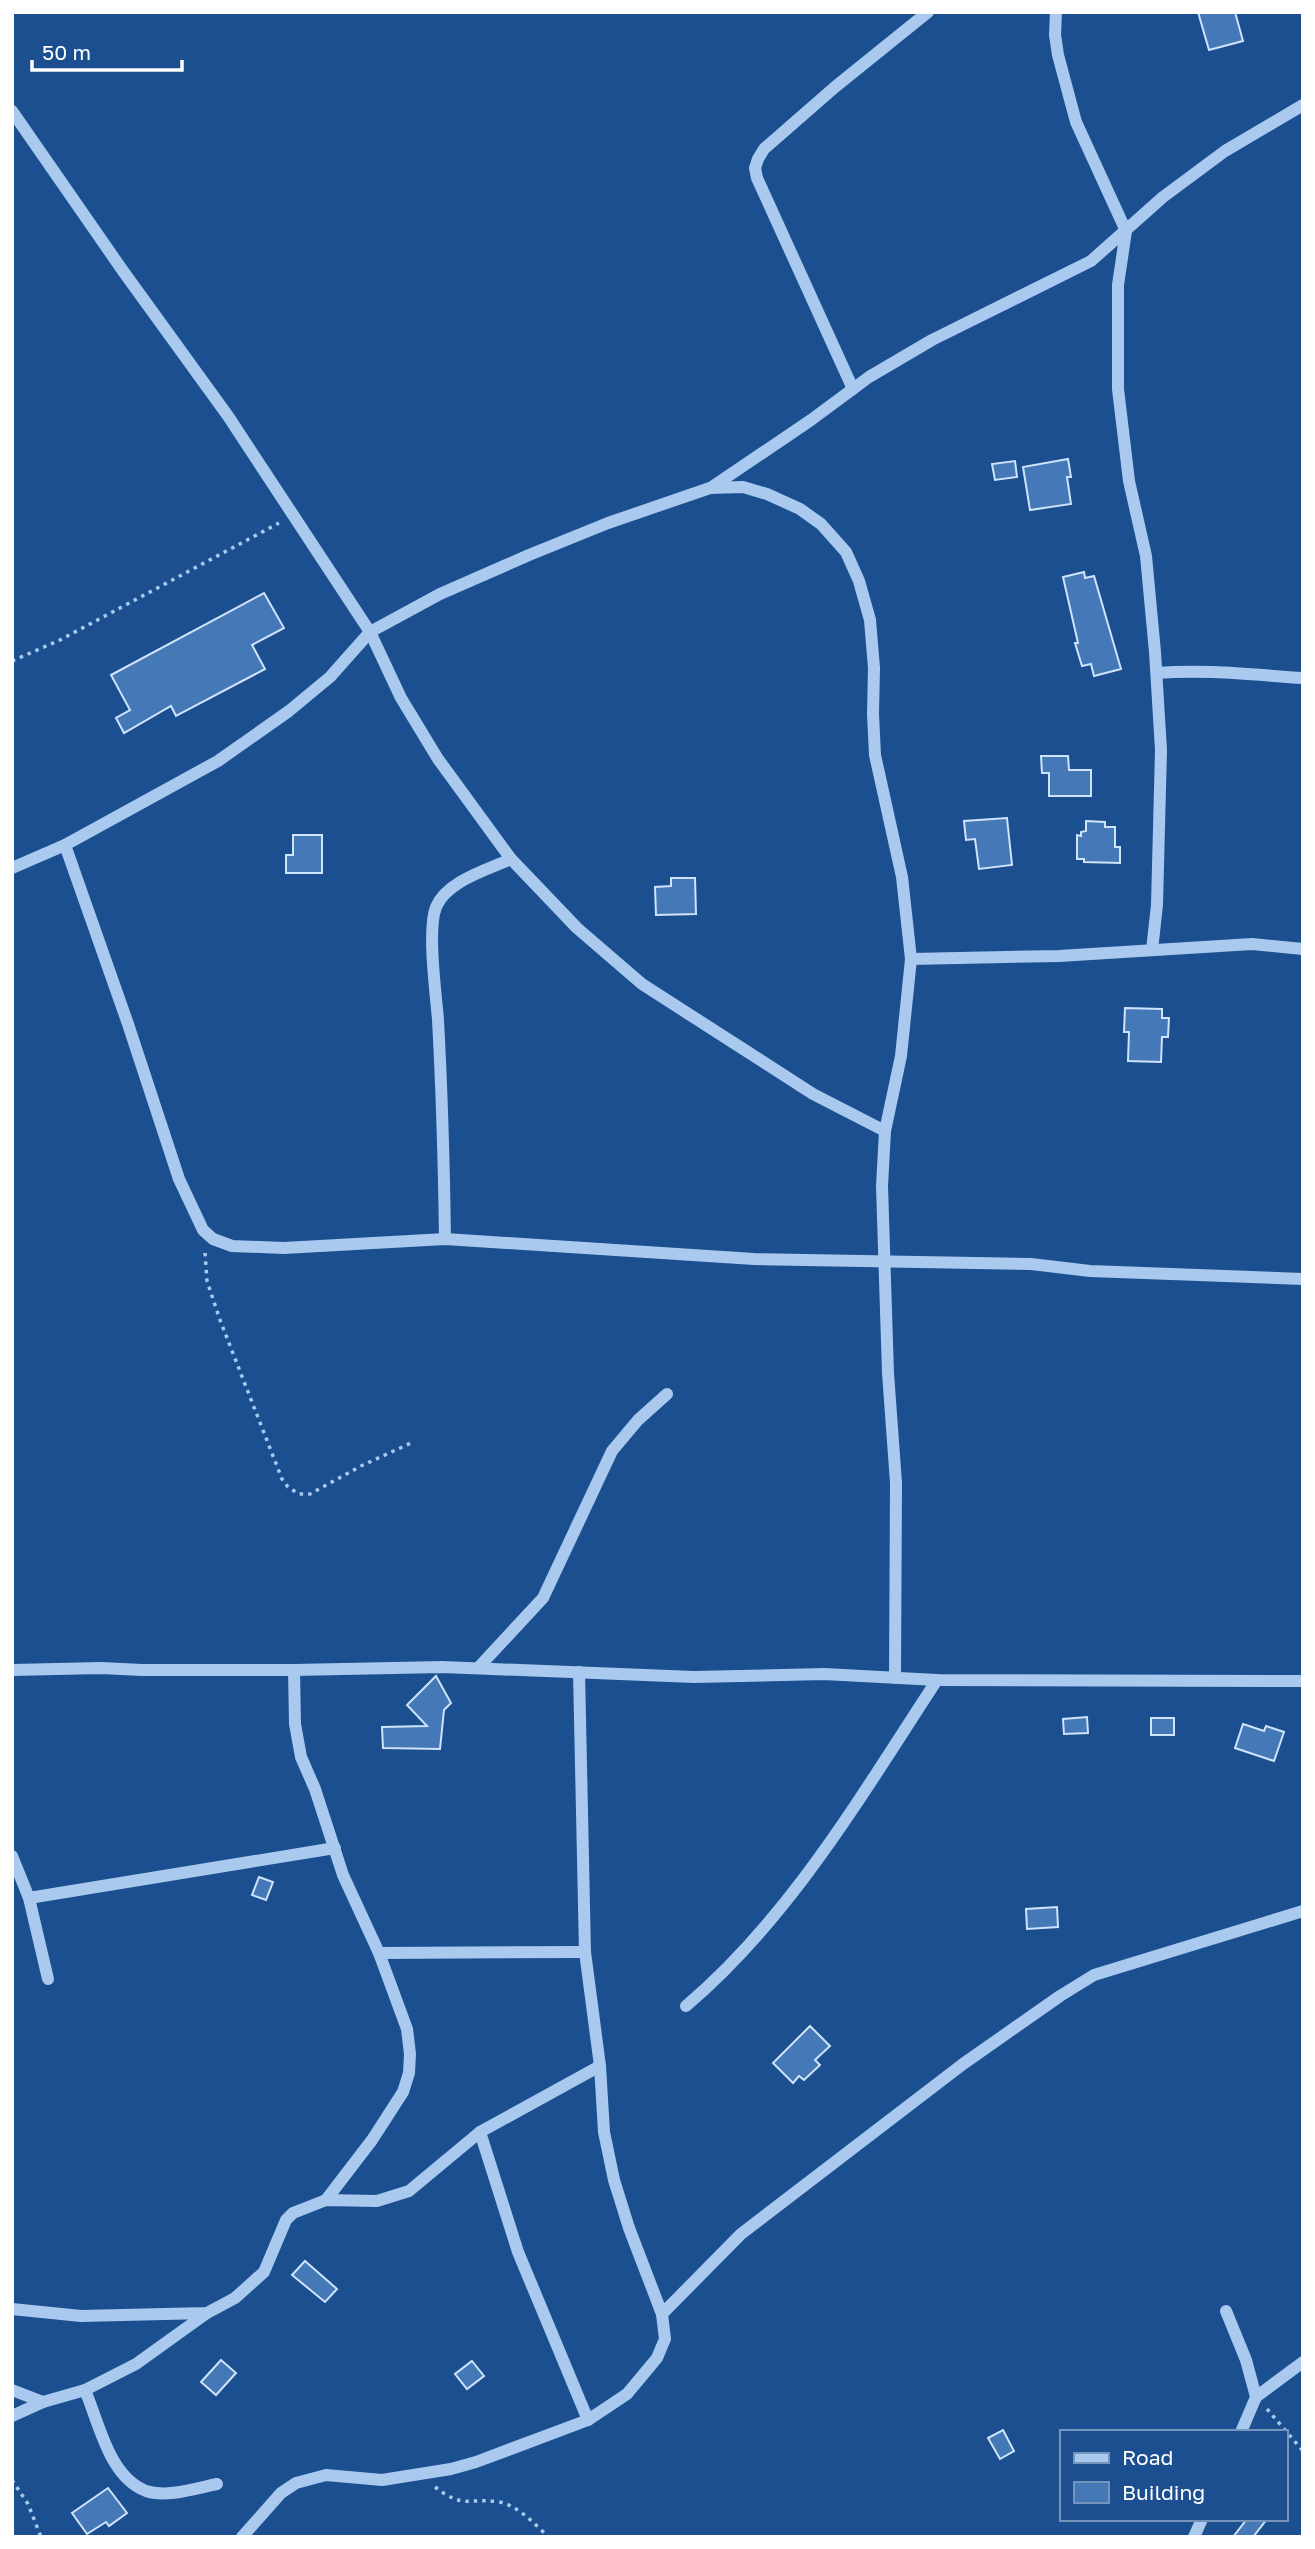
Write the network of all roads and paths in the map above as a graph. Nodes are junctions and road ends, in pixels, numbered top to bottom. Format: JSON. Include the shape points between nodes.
{"nodes":[{"id":1,"x":928,"y":12,"type":"edge"},
{"id":2,"x":1056,"y":12,"type":"edge"},
{"id":3,"x":1303,"y":105,"type":"edge"},
{"id":4,"x":12,"y":111,"type":"edge"},
{"id":5,"x":1126,"y":231,"type":"junction"},
{"id":6,"x":853,"y":389,"type":"junction"},
{"id":7,"x":710,"y":488,"type":"junction"},
{"id":8,"x":293,"y":515,"type":"junction"},
{"id":9,"x":370,"y":632,"type":"junction"},
{"id":10,"x":12,"y":661,"type":"edge"},
{"id":11,"x":1157,"y":673,"type":"junction"},
{"id":12,"x":1303,"y":678,"type":"edge"},
{"id":13,"x":65,"y":845,"type":"junction"},
{"id":14,"x":511,"y":859,"type":"junction"},
{"id":15,"x":12,"y":868,"type":"edge"},
{"id":16,"x":1303,"y":949,"type":"edge"},
{"id":17,"x":1152,"y":950,"type":"junction"},
{"id":18,"x":911,"y":959,"type":"junction"},
{"id":19,"x":885,"y":1131,"type":"junction"},
{"id":20,"x":203,"y":1230,"type":"junction"},
{"id":21,"x":446,"y":1239,"type":"junction"},
{"id":22,"x":886,"y":1260,"type":"junction"},
{"id":23,"x":1303,"y":1279,"type":"edge"},
{"id":24,"x":667,"y":1394,"type":"dead end"},
{"id":25,"x":411,"y":1443,"type":"dead end"},
{"id":26,"x":478,"y":1668,"type":"junction"},
{"id":27,"x":12,"y":1670,"type":"edge"},
{"id":28,"x":293,"y":1670,"type":"junction"},
{"id":29,"x":579,"y":1672,"type":"junction"},
{"id":30,"x":895,"y":1678,"type":"junction"},
{"id":31,"x":937,"y":1680,"type":"junction"},
{"id":32,"x":1303,"y":1681,"type":"edge"},
{"id":33,"x":335,"y":1848,"type":"junction"},
{"id":34,"x":12,"y":1856,"type":"edge"},
{"id":35,"x":29,"y":1898,"type":"junction"},
{"id":36,"x":1303,"y":1911,"type":"edge"},
{"id":37,"x":585,"y":1952,"type":"junction"},
{"id":38,"x":379,"y":1953,"type":"junction"},
{"id":39,"x":48,"y":1979,"type":"dead end"},
{"id":40,"x":686,"y":2006,"type":"dead end"},
{"id":41,"x":600,"y":2066,"type":"junction"},
{"id":42,"x":481,"y":2132,"type":"junction"},
{"id":43,"x":326,"y":2200,"type":"junction"},
{"id":44,"x":12,"y":2309,"type":"edge"},
{"id":45,"x":1226,"y":2311,"type":"dead end"},
{"id":46,"x":207,"y":2313,"type":"junction"},
{"id":47,"x":662,"y":2314,"type":"junction"},
{"id":48,"x":1303,"y":2362,"type":"edge"},
{"id":49,"x":12,"y":2390,"type":"edge"},
{"id":50,"x":85,"y":2390,"type":"junction"},
{"id":51,"x":1256,"y":2397,"type":"junction"},
{"id":52,"x":43,"y":2402,"type":"junction"},
{"id":53,"x":12,"y":2416,"type":"edge"},
{"id":54,"x":589,"y":2420,"type":"junction"},
{"id":55,"x":1242,"y":2430,"type":"edge"},
{"id":56,"x":1285,"y":2430,"type":"edge"},
{"id":57,"x":1287,"y":2433,"type":"edge"},
{"id":58,"x":1303,"y":2451,"type":"edge"},
{"id":59,"x":419,"y":2476,"type":"junction"},
{"id":60,"x":12,"y":2480,"type":"edge"},
{"id":61,"x":217,"y":2484,"type":"dead end"},
{"id":62,"x":1201,"y":2521,"type":"edge"},
{"id":63,"x":41,"y":2537,"type":"edge"},
{"id":64,"x":242,"y":2537,"type":"edge"},
{"id":65,"x":549,"y":2537,"type":"edge"},
{"id":66,"x":1194,"y":2537,"type":"edge"}],
"edges":[{"from":1,"to":6,"type":"street","via":[[776,139],[755,167]]},
{"from":2,"to":5,"type":"street","via":[[1058,55],[1076,122]]},
{"from":3,"to":5,"type":"street","via":[[1225,150]]},
{"from":4,"to":8,"type":"street"},
{"from":5,"to":6,"type":"street","via":[[1091,261],[932,340]]},
{"from":5,"to":11,"type":"street","via":[[1118,285],[1118,389],[1129,481],[1146,556]]},
{"from":6,"to":7,"type":"street"},
{"from":7,"to":9,"type":"street","via":[[529,555],[440,594]]},
{"from":7,"to":18,"type":"street","via":[[743,487],[800,509],[846,552],[859,581],[870,620],[875,755],[902,877]]},
{"from":8,"to":9,"type":"street"},
{"from":8,"to":10,"type":"path","via":[[61,640]]},
{"from":9,"to":13,"type":"street","via":[[330,677],[269,726],[218,761]]},
{"from":9,"to":14,"type":"street","via":[[401,698],[438,759]]},
{"from":11,"to":12,"type":"street","via":[[1189,670]]},
{"from":11,"to":17,"type":"street","via":[[1161,792]]},
{"from":13,"to":15,"type":"street"},
{"from":13,"to":20,"type":"street","via":[[175,1167]]},
{"from":14,"to":19,"type":"street","via":[[577,928],[642,984],[813,1094]]},
{"from":14,"to":21,"type":"street","via":[[470,877],[436,907],[433,934]]},
{"from":16,"to":17,"type":"street","via":[[1252,944]]},
{"from":17,"to":18,"type":"street"},
{"from":18,"to":19,"type":"street","via":[[901,1056]]},
{"from":19,"to":22,"type":"street"},
{"from":20,"to":21,"type":"street","via":[[232,1246],[271,1248]]},
{"from":20,"to":25,"type":"path","via":[[207,1281],[288,1487],[310,1494]]},
{"from":21,"to":22,"type":"street","via":[[754,1259]]},
{"from":22,"to":23,"type":"street"},
{"from":22,"to":30,"type":"street","via":[[896,1483]]},
{"from":24,"to":26,"type":"street","via":[[612,1451],[543,1598]]},
{"from":26,"to":28,"type":"street"},
{"from":26,"to":29,"type":"street"},
{"from":27,"to":28,"type":"street"},
{"from":28,"to":33,"type":"street","via":[[301,1756]]},
{"from":29,"to":30,"type":"street"},
{"from":29,"to":37,"type":"street"},
{"from":30,"to":31,"type":"street"},
{"from":31,"to":32,"type":"street"},
{"from":31,"to":40,"type":"street","via":[[787,1902],[716,1981]]},
{"from":33,"to":35,"type":"street"},
{"from":33,"to":38,"type":"street"},
{"from":34,"to":35,"type":"street"},
{"from":35,"to":39,"type":"street"},
{"from":36,"to":47,"type":"street","via":[[1094,1975],[1060,1996],[962,2064],[741,2234]]},
{"from":37,"to":38,"type":"street"},
{"from":37,"to":41,"type":"street"},
{"from":38,"to":43,"type":"street","via":[[407,2029],[410,2073],[391,2112]]},
{"from":41,"to":42,"type":"street"},
{"from":41,"to":47,"type":"street","via":[[604,2132],[614,2180]]},
{"from":42,"to":43,"type":"street","via":[[408,2191],[377,2201]]},
{"from":42,"to":54,"type":"street","via":[[518,2252]]},
{"from":43,"to":46,"type":"street","via":[[293,2213],[264,2272],[235,2298]]},
{"from":44,"to":46,"type":"street","via":[[81,2316]]},
{"from":45,"to":51,"type":"street"},
{"from":46,"to":50,"type":"street","via":[[136,2364]]},
{"from":47,"to":54,"type":"street","via":[[665,2339],[657,2358],[627,2394]]},
{"from":48,"to":51,"type":"street"},
{"from":49,"to":52,"type":"street"},
{"from":50,"to":52,"type":"street"},
{"from":50,"to":61,"type":"street","via":[[113,2463],[125,2478],[156,2492]]},
{"from":51,"to":55,"type":"street"},
{"from":51,"to":56,"type":"path"},
{"from":52,"to":53,"type":"street"},
{"from":54,"to":59,"type":"street","via":[[477,2462]]},
{"from":57,"to":58,"type":"path"},
{"from":59,"to":64,"type":"street","via":[[382,2480],[326,2475],[296,2483],[281,2493]]},
{"from":59,"to":65,"type":"path","via":[[461,2503],[498,2501],[513,2507]]},
{"from":60,"to":63,"type":"path"},
{"from":62,"to":66,"type":"street"}]}
